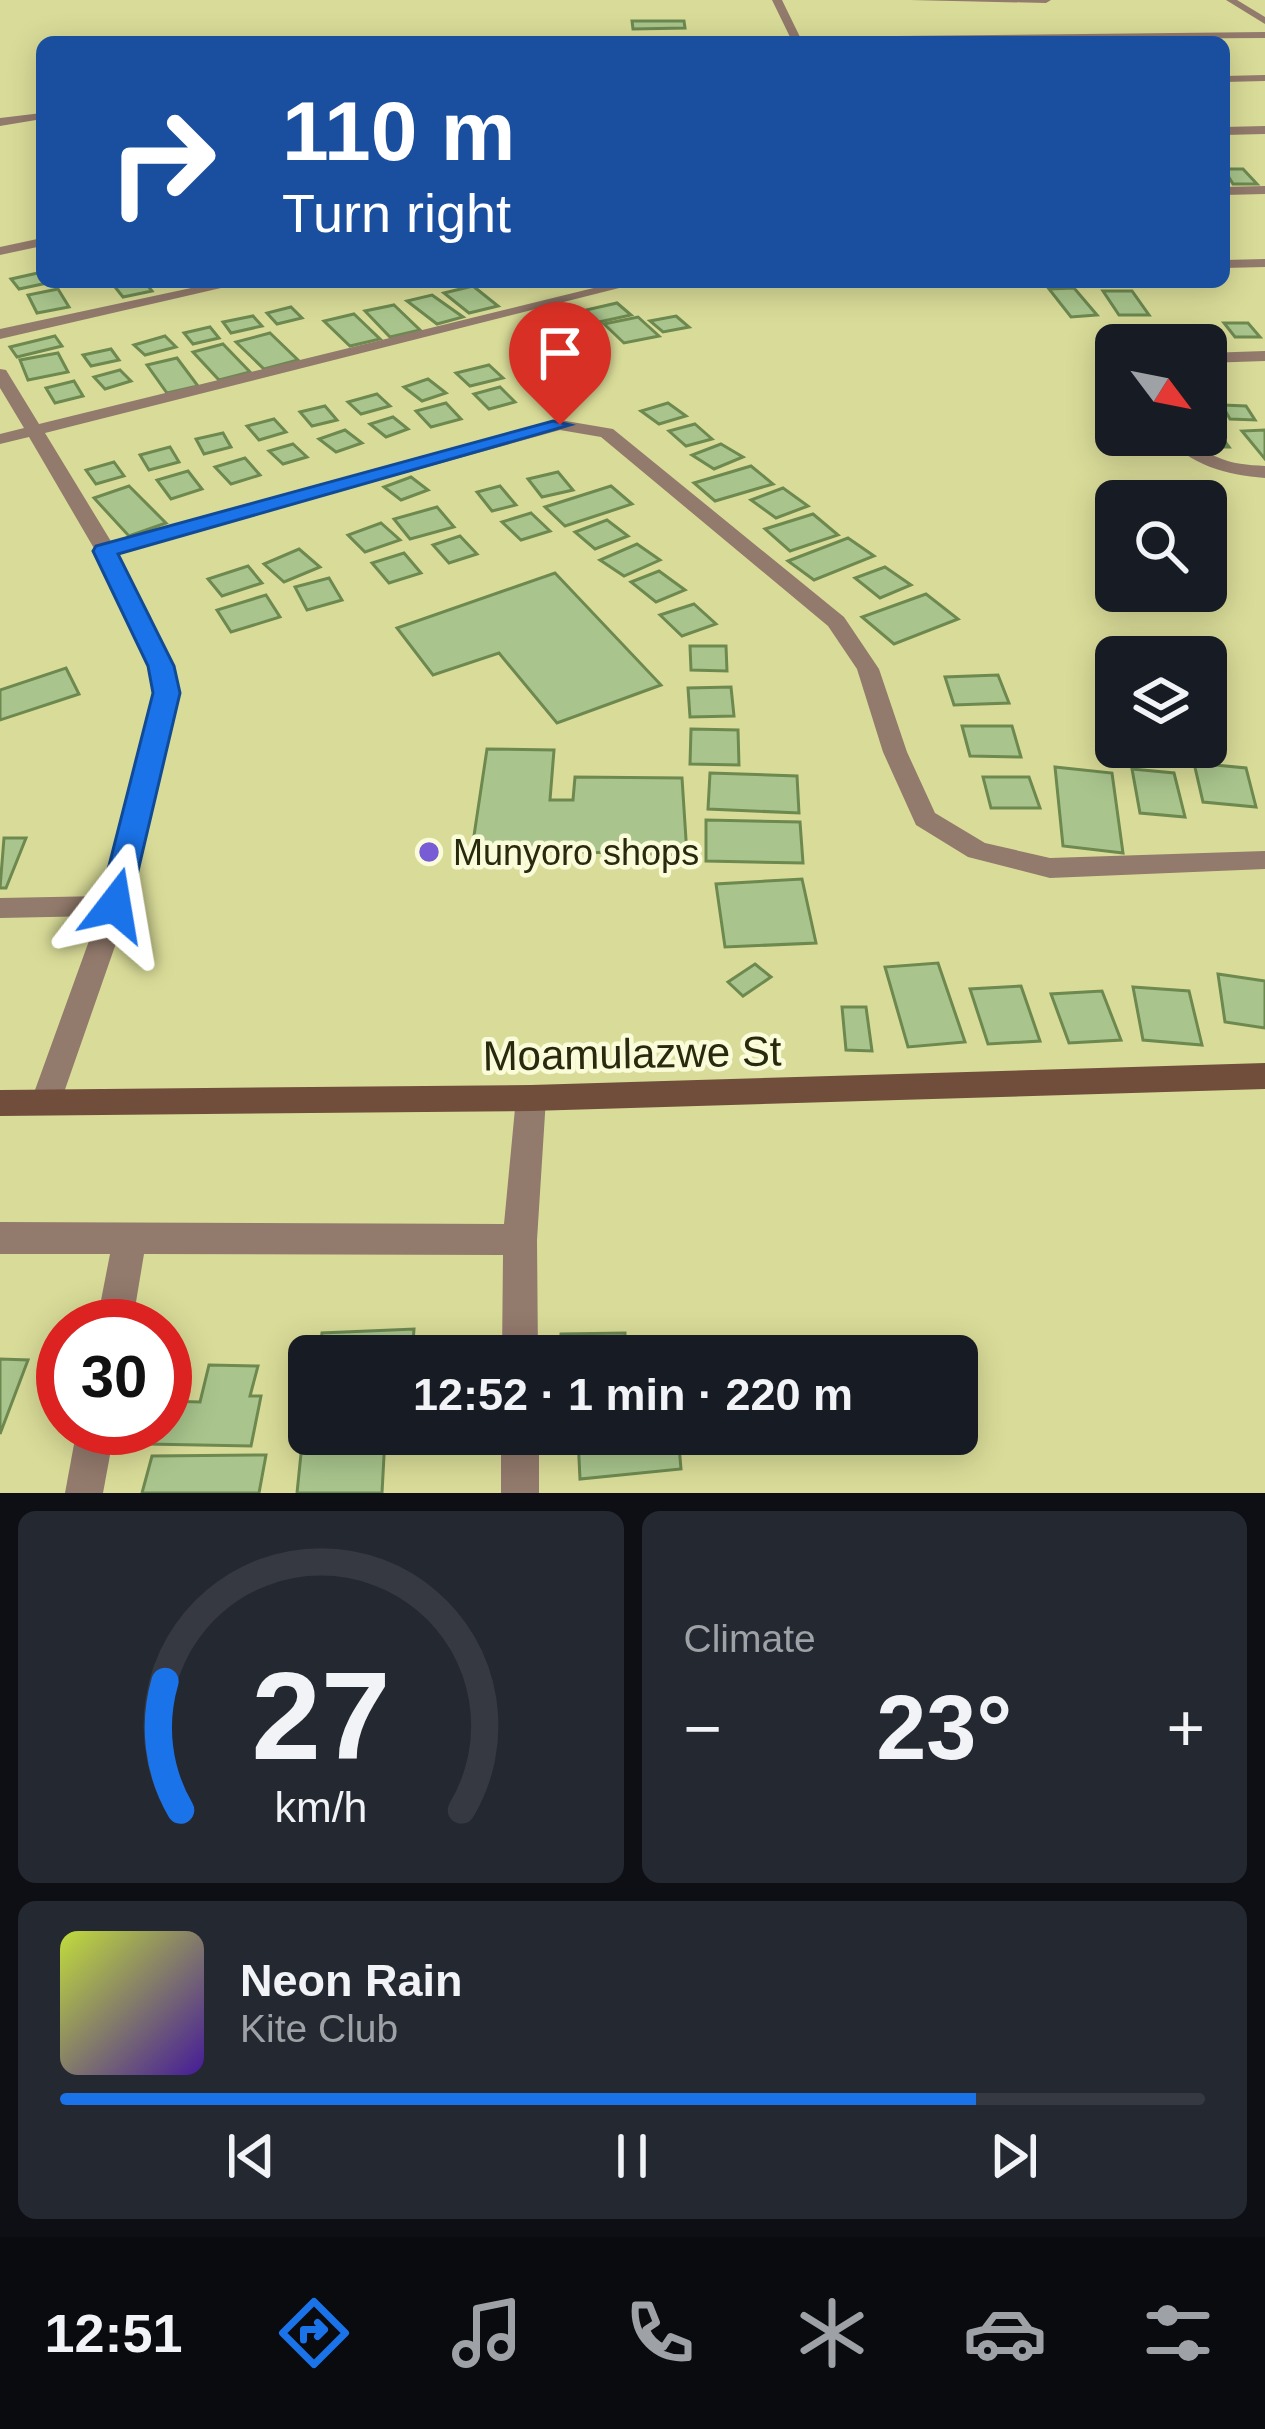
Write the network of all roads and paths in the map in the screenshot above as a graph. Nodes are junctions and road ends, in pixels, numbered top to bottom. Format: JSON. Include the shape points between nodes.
{"nodes":[{"id":1,"x":777,"y":0,"type":"edge"},
{"id":2,"x":915,"y":0,"type":"edge"},
{"id":3,"x":1046,"y":0,"type":"edge"},
{"id":4,"x":1232,"y":0,"type":"edge"},
{"id":5,"x":1265,"y":21,"type":"edge"},
{"id":6,"x":1265,"y":35,"type":"edge"},
{"id":7,"x":794,"y":36,"type":"edge"},
{"id":8,"x":1194,"y":36,"type":"edge"},
{"id":9,"x":1265,"y":78,"type":"edge"},
{"id":10,"x":1230,"y":79,"type":"edge"},
{"id":11,"x":36,"y":117,"type":"edge"},
{"id":12,"x":0,"y":122,"type":"edge"},
{"id":13,"x":1265,"y":130,"type":"edge"},
{"id":14,"x":1230,"y":131,"type":"edge"},
{"id":15,"x":1230,"y":190,"type":"edge"},
{"id":16,"x":1265,"y":190,"type":"edge"},
{"id":17,"x":36,"y":243,"type":"edge"},
{"id":18,"x":0,"y":251,"type":"edge"},
{"id":19,"x":1265,"y":263,"type":"edge"},
{"id":20,"x":1230,"y":264,"type":"edge"},
{"id":21,"x":212,"y":288,"type":"edge"},
{"id":22,"x":612,"y":288,"type":"edge"},
{"id":23,"x":0,"y":334,"type":"edge"},
{"id":24,"x":1265,"y":356,"type":"edge"},
{"id":25,"x":1227,"y":357,"type":"edge"},
{"id":26,"x":0,"y":374,"type":"edge"},
{"id":27,"x":33,"y":431,"type":"junction"},
{"id":28,"x":0,"y":439,"type":"edge"},
{"id":29,"x":1203,"y":456,"type":"edge"},
{"id":30,"x":1265,"y":472,"type":"edge"},
{"id":31,"x":104,"y":551,"type":"junction"},
{"id":32,"x":1265,"y":860,"type":"edge"},
{"id":33,"x":115,"y":905,"type":"junction"},
{"id":34,"x":0,"y":908,"type":"edge"},
{"id":35,"x":1265,"y":1076,"type":"edge"},
{"id":36,"x":531,"y":1098,"type":"junction"},
{"id":37,"x":46,"y":1101,"type":"junction"},
{"id":38,"x":0,"y":1103,"type":"edge"},
{"id":39,"x":0,"y":1238,"type":"edge"},
{"id":40,"x":130,"y":1238,"type":"junction"},
{"id":41,"x":520,"y":1240,"type":"junction"},
{"id":42,"x":119,"y":1299,"type":"edge"},
{"id":43,"x":520,"y":1335,"type":"edge"},
{"id":44,"x":91,"y":1455,"type":"edge"},
{"id":45,"x":520,"y":1455,"type":"edge"},
{"id":46,"x":84,"y":1493,"type":"edge"},
{"id":47,"x":520,"y":1493,"type":"edge"}],
"edges":[{"from":1,"to":7,"type":"street"},
{"from":2,"to":3,"type":"street"},
{"from":4,"to":5,"type":"street"},
{"from":6,"to":8,"type":"street"},
{"from":9,"to":10,"type":"street"},
{"from":11,"to":12,"type":"street"},
{"from":13,"to":14,"type":"street"},
{"from":15,"to":16,"type":"street"},
{"from":17,"to":18,"type":"street"},
{"from":19,"to":20,"type":"street"},
{"from":21,"to":23,"type":"street"},
{"from":22,"to":27,"type":"street"},
{"from":24,"to":25,"type":"street"},
{"from":26,"to":27,"type":"street"},
{"from":27,"to":28,"type":"street"},
{"from":27,"to":31,"type":"street"},
{"from":29,"to":30,"type":"street","via":[[1238,472]]},
{"from":31,"to":32,"type":"street","via":[[560,425],[584,427],[607,434],[836,622],[868,670],[925,819],[976,850],[1050,868]]},
{"from":31,"to":33,"type":"street","via":[[161,666],[166,693]]},
{"from":33,"to":34,"type":"street"},
{"from":33,"to":37,"type":"street"},
{"from":35,"to":36,"type":"street","name":"Moamulazwe St"},
{"from":36,"to":37,"type":"street","name":"Moamulazwe St"},
{"from":36,"to":41,"type":"street"},
{"from":37,"to":38,"type":"street","name":"Moamulazwe St"},
{"from":39,"to":40,"type":"street"},
{"from":40,"to":41,"type":"street"},
{"from":40,"to":42,"type":"street"},
{"from":41,"to":43,"type":"street"},
{"from":44,"to":46,"type":"street"},
{"from":45,"to":47,"type":"street"}]}
